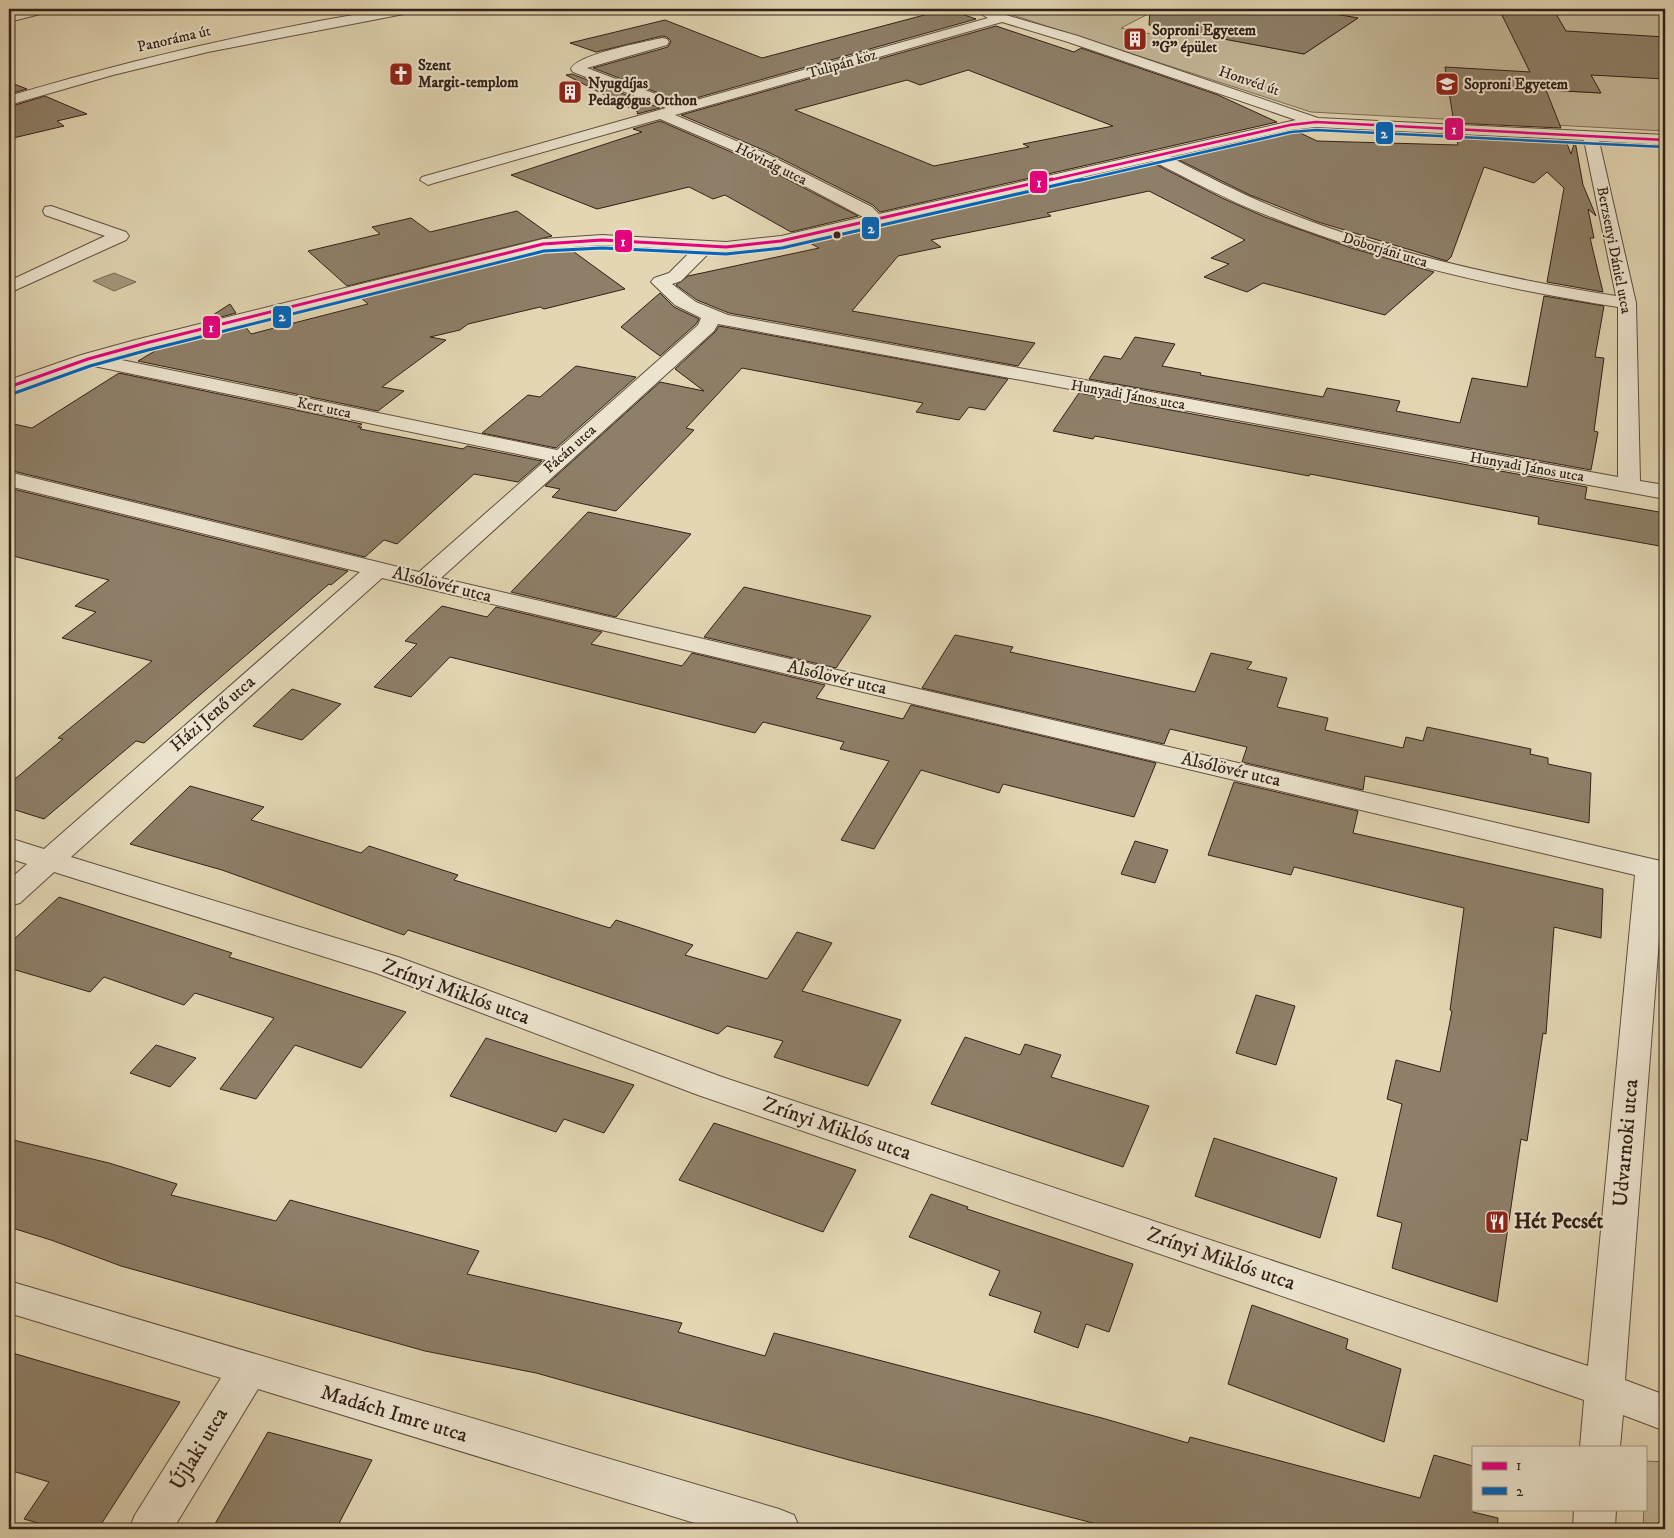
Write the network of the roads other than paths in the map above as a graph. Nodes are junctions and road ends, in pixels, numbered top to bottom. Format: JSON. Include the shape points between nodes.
{"nodes":[{"id":1,"x":43,"y":9,"type":"edge"},
{"id":2,"x":409,"y":9,"type":"edge"},
{"id":3,"x":972,"y":9,"type":"edge"},
{"id":4,"x":9,"y":18,"type":"edge"},
{"id":5,"x":1002,"y":18,"type":"junction"},
{"id":6,"x":662,"y":42,"type":"dead end"},
{"id":7,"x":9,"y":101,"type":"edge"},
{"id":8,"x":682,"y":109,"type":"junction"},
{"id":9,"x":663,"y":115,"type":"junction"},
{"id":10,"x":1316,"y":122,"type":"junction"},
{"id":11,"x":1589,"y":135,"type":"junction"},
{"id":12,"x":1665,"y":140,"type":"edge"},
{"id":13,"x":1155,"y":156,"type":"junction"},
{"id":14,"x":428,"y":180,"type":"dead end"},
{"id":15,"x":51,"y":211,"type":"dead end"},
{"id":16,"x":875,"y":219,"type":"junction"},
{"id":17,"x":706,"y":247,"type":"junction"},
{"id":18,"x":9,"y":288,"type":"edge"},
{"id":19,"x":1627,"y":304,"type":"junction"},
{"id":20,"x":710,"y":316,"type":"junction"},
{"id":21,"x":88,"y":359,"type":"junction"},
{"id":22,"x":9,"y":387,"type":"edge"},
{"id":23,"x":561,"y":457,"type":"junction"},
{"id":24,"x":9,"y":479,"type":"edge"},
{"id":25,"x":1629,"y":486,"type":"junction"},
{"id":26,"x":1665,"y":492,"type":"edge"},
{"id":27,"x":378,"y":570,"type":"junction"},
{"id":28,"x":424,"y":580,"type":"junction"},
{"id":29,"x":9,"y":848,"type":"edge"},
{"id":30,"x":49,"y":861,"type":"junction"},
{"id":31,"x":1658,"y":870,"type":"edge"},
{"id":32,"x":9,"y":896,"type":"edge"},
{"id":33,"x":9,"y":1297,"type":"edge"},
{"id":34,"x":248,"y":1370,"type":"junction"},
{"id":35,"x":1605,"y":1390,"type":"junction"},
{"id":36,"x":1665,"y":1413,"type":"edge"},
{"id":37,"x":1600,"y":1446,"type":"edge"},
{"id":38,"x":1595,"y":1510,"type":"edge"},
{"id":39,"x":150,"y":1529,"type":"edge"},
{"id":40,"x":780,"y":1529,"type":"edge"},
{"id":41,"x":1594,"y":1529,"type":"edge"}],
"edges":[{"from":1,"to":4,"type":"street"},
{"from":2,"to":7,"type":"street","name":"Panoráma út","via":[[268,34],[136,65]]},
{"from":3,"to":5,"type":"street","name":"Honvéd út"},
{"from":5,"to":8,"type":"street","name":"Tulipán köz"},
{"from":5,"to":10,"type":"street","name":"Honvéd út"},
{"from":6,"to":8,"type":"street","via":[[593,60],[578,69]]},
{"from":8,"to":9,"type":"street","name":"Tulipán köz"},
{"from":9,"to":14,"type":"street","name":"Tulipán köz"},
{"from":9,"to":16,"type":"street","name":"Hóvirág utca","via":[[761,157],[866,211]]},
{"from":10,"to":11,"type":"street"},
{"from":10,"to":13,"type":"street"},
{"from":11,"to":12,"type":"street"},
{"from":11,"to":19,"type":"street","name":"Berzsenyi Dániel utca"},
{"from":13,"to":16,"type":"street"},
{"from":13,"to":19,"type":"street","name":"Doborjáni utca","via":[[1270,211],[1368,247],[1474,276]]},
{"from":15,"to":18,"type":"street","via":[[120,236]]},
{"from":16,"to":17,"type":"street","via":[[781,241]]},
{"from":17,"to":20,"type":"street","name":"Hunyadi János utca","via":[[675,277],[660,282],[683,302]]},
{"from":17,"to":21,"type":"street","via":[[602,240],[543,244]]},
{"from":19,"to":25,"type":"street","name":"Berzsenyi Dániel utca"},
{"from":20,"to":23,"type":"street","name":"Fácán utca","via":[[708,327]]},
{"from":20,"to":25,"type":"street","name":"Hunyadi János utca","via":[[748,326]]},
{"from":21,"to":22,"type":"street"},
{"from":21,"to":23,"type":"street","name":"Kert utca"},
{"from":23,"to":28,"type":"street","name":"Fácán utca"},
{"from":24,"to":27,"type":"street","name":"Alsólövér utca"},
{"from":25,"to":26,"type":"street","name":"Hunyadi János utca"},
{"from":27,"to":28,"type":"street","name":"Alsólövér utca"},
{"from":27,"to":30,"type":"street","name":"Házi Jenő utca"},
{"from":28,"to":31,"type":"street","name":"Alsólövér utca"},
{"from":29,"to":30,"type":"street","name":"Zrínyi Miklós utca"},
{"from":30,"to":32,"type":"street","name":"Házi Jenő utca"},
{"from":30,"to":35,"type":"street","name":"Zrínyi Miklós utca","via":[[387,965],[710,1086]]},
{"from":31,"to":35,"type":"street","name":"Udvarnoki utca"},
{"from":33,"to":34,"type":"street","name":"Madách Imre utca"},
{"from":34,"to":39,"type":"street","name":"Újlaki utca"},
{"from":34,"to":40,"type":"street","name":"Madách Imre utca"},
{"from":35,"to":36,"type":"street","name":"Zrínyi Miklós utca"},
{"from":35,"to":37,"type":"street","name":"Udvarnoki utca"},
{"from":38,"to":41,"type":"street"}]}
